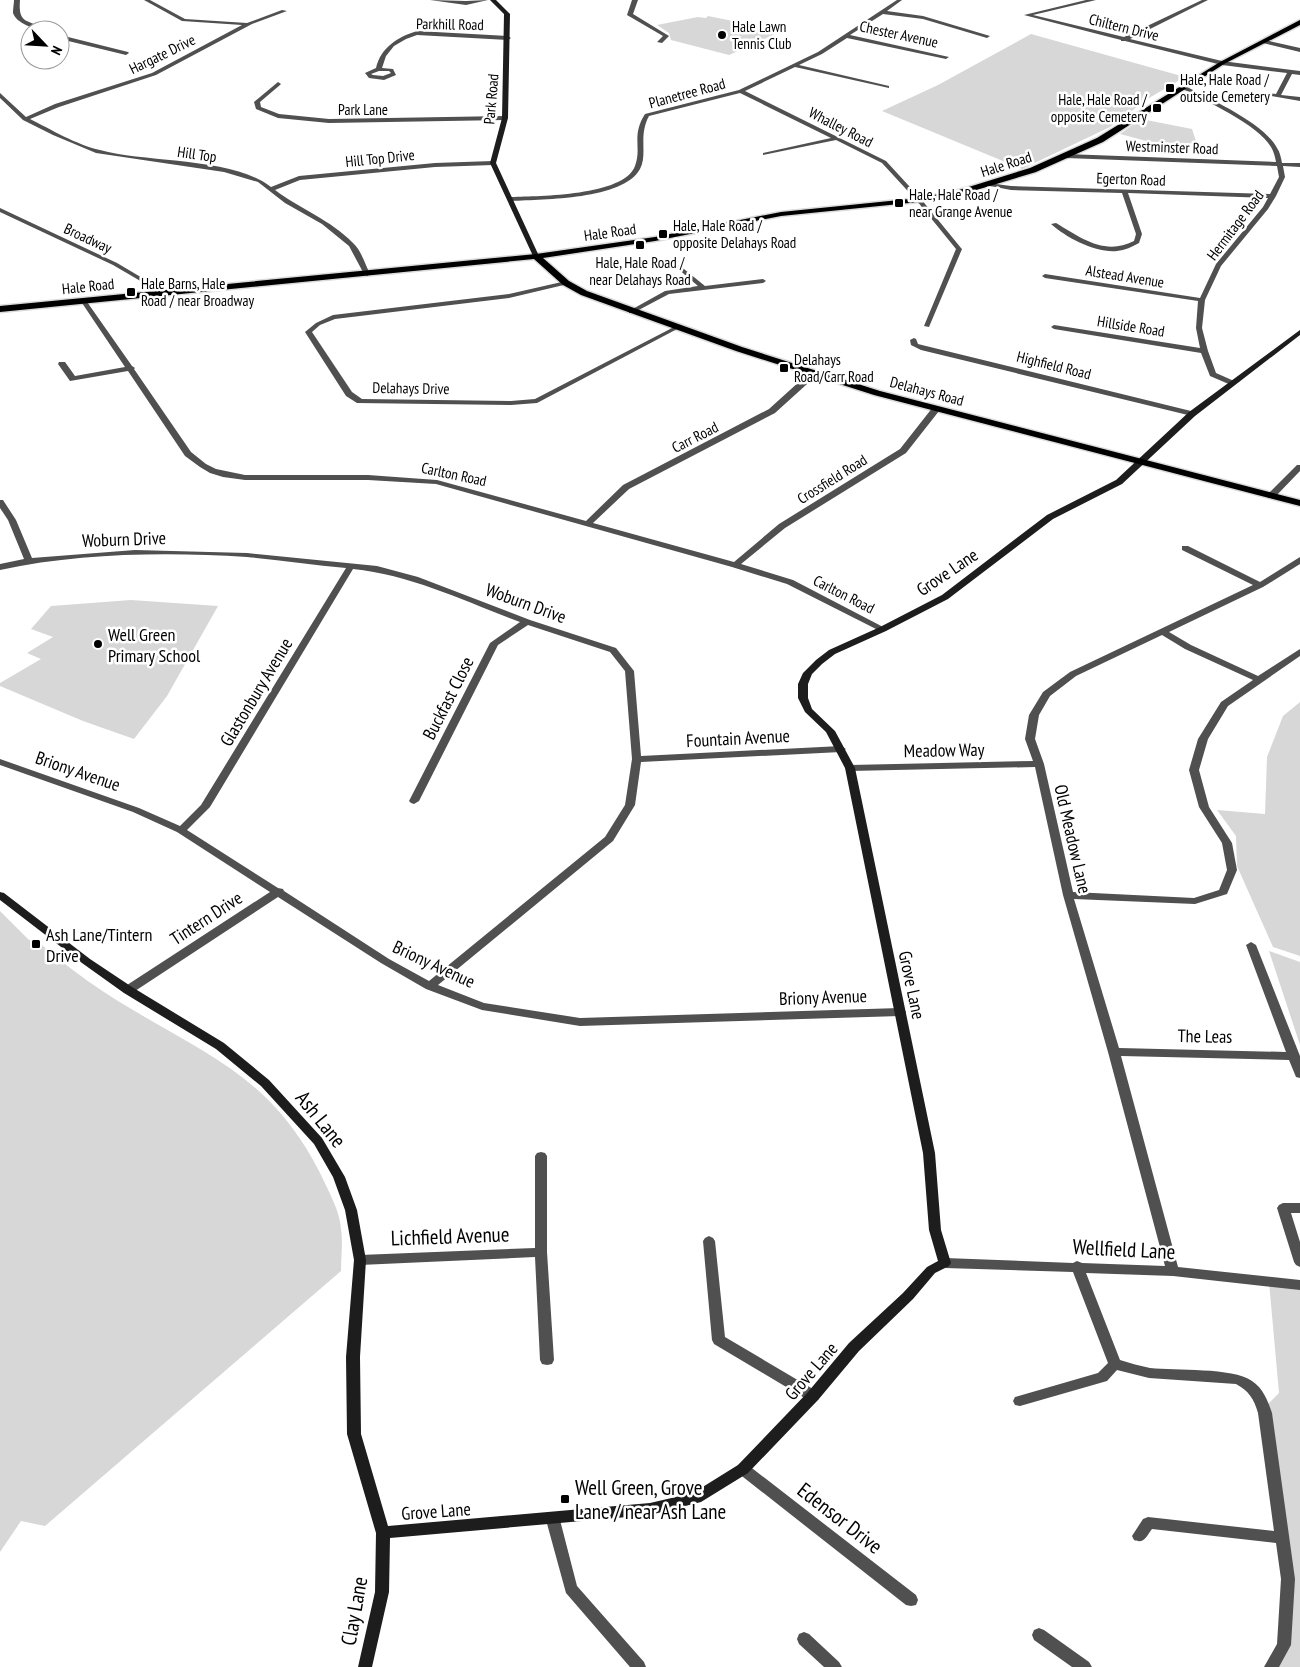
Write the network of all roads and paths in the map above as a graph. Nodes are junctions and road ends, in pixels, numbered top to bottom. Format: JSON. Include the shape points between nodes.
{"nodes":[{"id":1,"x":17,"y":0,"type":"edge"},
{"id":2,"x":146,"y":0,"type":"edge"},
{"id":3,"x":433,"y":0,"type":"edge"},
{"id":4,"x":486,"y":0,"type":"edge"},
{"id":5,"x":492,"y":0,"type":"edge"},
{"id":6,"x":635,"y":0,"type":"edge"},
{"id":7,"x":900,"y":0,"type":"edge"},
{"id":8,"x":1093,"y":0,"type":"edge"},
{"id":9,"x":1206,"y":0,"type":"edge"},
{"id":10,"x":284,"y":11,"type":"dead end"},
{"id":11,"x":882,"y":12,"type":"junction"},
{"id":12,"x":21,"y":20,"type":"edge"},
{"id":13,"x":1300,"y":22,"type":"edge"},
{"id":14,"x":248,"y":24,"type":"junction"},
{"id":15,"x":847,"y":36,"type":"junction"},
{"id":16,"x":987,"y":36,"type":"dead end"},
{"id":17,"x":508,"y":38,"type":"junction"},
{"id":18,"x":70,"y":39,"type":"edge"},
{"id":19,"x":1123,"y":40,"type":"junction"},
{"id":20,"x":660,"y":42,"type":"dead end"},
{"id":21,"x":1264,"y":42,"type":"junction"},
{"id":22,"x":1300,"y":50,"type":"edge"},
{"id":23,"x":126,"y":53,"type":"dead end"},
{"id":24,"x":946,"y":57,"type":"dead end"},
{"id":25,"x":1222,"y":64,"type":"junction"},
{"id":26,"x":797,"y":66,"type":"junction"},
{"id":27,"x":379,"y":69,"type":"dead end"},
{"id":28,"x":1290,"y":72,"type":"junction"},
{"id":29,"x":1300,"y":73,"type":"edge"},
{"id":30,"x":278,"y":84,"type":"dead end"},
{"id":31,"x":887,"y":87,"type":"dead end"},
{"id":32,"x":1183,"y":87,"type":"junction"},
{"id":33,"x":741,"y":91,"type":"junction"},
{"id":34,"x":0,"y":95,"type":"edge"},
{"id":35,"x":1269,"y":95,"type":"dead end"},
{"id":36,"x":1278,"y":96,"type":"junction"},
{"id":37,"x":1300,"y":99,"type":"edge"},
{"id":38,"x":46,"y":108,"type":"junction"},
{"id":39,"x":17,"y":109,"type":"junction"},
{"id":40,"x":25,"y":118,"type":"junction"},
{"id":41,"x":505,"y":118,"type":"junction"},
{"id":42,"x":838,"y":138,"type":"junction"},
{"id":43,"x":765,"y":154,"type":"dead end"},
{"id":44,"x":1066,"y":156,"type":"junction"},
{"id":45,"x":493,"y":163,"type":"junction"},
{"id":46,"x":1278,"y":163,"type":"junction"},
{"id":47,"x":1300,"y":165,"type":"edge"},
{"id":48,"x":299,"y":178,"type":"junction"},
{"id":49,"x":260,"y":181,"type":"junction"},
{"id":50,"x":988,"y":185,"type":"junction"},
{"id":51,"x":271,"y":189,"type":"junction"},
{"id":52,"x":1124,"y":192,"type":"junction"},
{"id":53,"x":1273,"y":196,"type":"junction"},
{"id":54,"x":512,"y":199,"type":"junction"},
{"id":55,"x":919,"y":200,"type":"junction"},
{"id":56,"x":0,"y":210,"type":"edge"},
{"id":57,"x":1054,"y":224,"type":"dead end"},
{"id":58,"x":536,"y":256,"type":"junction"},
{"id":59,"x":679,"y":267,"type":"dead end"},
{"id":60,"x":367,"y":274,"type":"junction"},
{"id":61,"x":1045,"y":276,"type":"dead end"},
{"id":62,"x":763,"y":281,"type":"dead end"},
{"id":63,"x":566,"y":283,"type":"junction"},
{"id":64,"x":700,"y":287,"type":"junction"},
{"id":65,"x":716,"y":290,"type":"dead end"},
{"id":66,"x":163,"y":292,"type":"junction"},
{"id":67,"x":83,"y":300,"type":"junction"},
{"id":68,"x":1202,"y":300,"type":"junction"},
{"id":69,"x":0,"y":308,"type":"edge"},
{"id":70,"x":631,"y":312,"type":"junction"},
{"id":71,"x":927,"y":326,"type":"dead end"},
{"id":72,"x":1054,"y":327,"type":"dead end"},
{"id":73,"x":676,"y":328,"type":"junction"},
{"id":74,"x":1300,"y":332,"type":"edge"},
{"id":75,"x":914,"y":340,"type":"dead end"},
{"id":76,"x":1204,"y":351,"type":"junction"},
{"id":77,"x":62,"y":364,"type":"dead end"},
{"id":78,"x":131,"y":368,"type":"junction"},
{"id":79,"x":814,"y":373,"type":"junction"},
{"id":80,"x":1231,"y":383,"type":"junction"},
{"id":81,"x":936,"y":409,"type":"junction"},
{"id":82,"x":1192,"y":414,"type":"junction"},
{"id":83,"x":1139,"y":463,"type":"junction"},
{"id":84,"x":1300,"y":467,"type":"edge"},
{"id":85,"x":1271,"y":496,"type":"junction"},
{"id":86,"x":0,"y":502,"type":"edge"},
{"id":87,"x":1300,"y":503,"type":"edge"},
{"id":88,"x":587,"y":524,"type":"junction"},
{"id":89,"x":1185,"y":548,"type":"dead end"},
{"id":90,"x":1300,"y":560,"type":"edge"},
{"id":91,"x":29,"y":561,"type":"junction"},
{"id":92,"x":735,"y":565,"type":"junction"},
{"id":93,"x":351,"y":566,"type":"junction"},
{"id":94,"x":0,"y":567,"type":"edge"},
{"id":95,"x":1260,"y":585,"type":"junction"},
{"id":96,"x":526,"y":622,"type":"junction"},
{"id":97,"x":884,"y":629,"type":"junction"},
{"id":98,"x":1161,"y":631,"type":"junction"},
{"id":99,"x":1300,"y":652,"type":"edge"},
{"id":100,"x":1257,"y":679,"type":"junction"},
{"id":101,"x":841,"y":749,"type":"junction"},
{"id":102,"x":637,"y":759,"type":"junction"},
{"id":103,"x":0,"y":762,"type":"edge"},
{"id":104,"x":1039,"y":764,"type":"junction"},
{"id":105,"x":850,"y":768,"type":"junction"},
{"id":106,"x":414,"y":802,"type":"dead end"},
{"id":107,"x":181,"y":830,"type":"junction"},
{"id":108,"x":278,"y":891,"type":"junction"},
{"id":109,"x":0,"y":895,"type":"edge"},
{"id":110,"x":1068,"y":895,"type":"junction"},
{"id":111,"x":1251,"y":945,"type":"dead end"},
{"id":112,"x":430,"y":986,"type":"junction"},
{"id":113,"x":128,"y":990,"type":"junction"},
{"id":114,"x":900,"y":1012,"type":"junction"},
{"id":115,"x":1114,"y":1052,"type":"junction"},
{"id":116,"x":1294,"y":1056,"type":"junction"},
{"id":117,"x":1300,"y":1074,"type":"edge"},
{"id":118,"x":541,"y":1156,"type":"dead end"},
{"id":119,"x":1300,"y":1208,"type":"edge"},
{"id":120,"x":709,"y":1241,"type":"dead end"},
{"id":121,"x":541,"y":1252,"type":"junction"},
{"id":122,"x":360,"y":1260,"type":"junction"},
{"id":123,"x":1300,"y":1262,"type":"edge"},
{"id":124,"x":945,"y":1263,"type":"junction"},
{"id":125,"x":1077,"y":1266,"type":"junction"},
{"id":126,"x":1173,"y":1271,"type":"junction"},
{"id":127,"x":1300,"y":1285,"type":"edge"},
{"id":128,"x":546,"y":1360,"type":"dead end"},
{"id":129,"x":1116,"y":1364,"type":"junction"},
{"id":130,"x":813,"y":1396,"type":"junction"},
{"id":131,"x":1020,"y":1401,"type":"dead end"},
{"id":132,"x":743,"y":1469,"type":"junction"},
{"id":133,"x":552,"y":1520,"type":"junction"},
{"id":134,"x":382,"y":1533,"type":"junction"},
{"id":135,"x":1139,"y":1536,"type":"dead end"},
{"id":136,"x":1282,"y":1538,"type":"junction"},
{"id":137,"x":911,"y":1600,"type":"dead end"},
{"id":138,"x":1039,"y":1635,"type":"dead end"},
{"id":139,"x":804,"y":1639,"type":"dead end"},
{"id":140,"x":365,"y":1667,"type":"edge"},
{"id":141,"x":639,"y":1667,"type":"edge"},
{"id":142,"x":834,"y":1667,"type":"edge"},
{"id":143,"x":1084,"y":1667,"type":"edge"},
{"id":144,"x":1271,"y":1667,"type":"edge"}],
"edges":[{"from":1,"to":12,"type":"street","via":[[16,13]]},
{"from":2,"to":14,"type":"street","via":[[184,20]]},
{"from":3,"to":4,"type":"street","via":[[466,3]]},
{"from":5,"to":17,"type":"street","name":"Park Road","via":[[507,14]]},
{"from":6,"to":20,"type":"street","via":[[630,15],[666,36]]},
{"from":7,"to":11,"type":"street","name":"Planetree Road"},
{"from":8,"to":19,"type":"street","name":"Chiltern Drive","via":[[1027,15]]},
{"from":9,"to":19,"type":"street"},
{"from":10,"to":14,"type":"street","name":"Hargate Drive"},
{"from":11,"to":15,"type":"street","name":"Planetree Road"},
{"from":11,"to":16,"type":"street","via":[[923,18]]},
{"from":13,"to":21,"type":"main road","name":"Hale Road"},
{"from":14,"to":38,"type":"street","name":"Hargate Drive","via":[[154,74]]},
{"from":15,"to":24,"type":"street","name":"Chester Avenue"},
{"from":15,"to":26,"type":"street","name":"Planetree Road"},
{"from":17,"to":27,"type":"street","name":"Parkhill Road","via":[[417,33],[394,44],[380,61]]},
{"from":17,"to":41,"type":"street","name":"Park Road"},
{"from":18,"to":23,"type":"street"},
{"from":19,"to":25,"type":"street","name":"Chiltern Drive"},
{"from":21,"to":22,"type":"street"},
{"from":21,"to":25,"type":"main road","name":"Hale Road"},
{"from":25,"to":28,"type":"street","name":"Chiltern Drive"},
{"from":25,"to":32,"type":"main road","name":"Hale Road"},
{"from":26,"to":31,"type":"street"},
{"from":26,"to":33,"type":"street","name":"Planetree Road"},
{"from":28,"to":29,"type":"street","name":"Chiltern Drive"},
{"from":28,"to":36,"type":"street"},
{"from":30,"to":41,"type":"street","name":"Park Lane","via":[[257,102],[258,108],[278,116],[338,122]]},
{"from":32,"to":44,"type":"main road","name":"Hale Road","via":[[1123,128]]},
{"from":32,"to":46,"type":"street","name":"Hermitage Road","via":[[1241,120],[1262,136],[1274,147]]},
{"from":33,"to":42,"type":"street","name":"Whalley Road"},
{"from":33,"to":54,"type":"street","name":"Planetree Road","via":[[647,115],[640,127],[639,166],[634,176],[622,183],[600,190]]},
{"from":34,"to":39,"type":"street","name":"Hill Top"},
{"from":35,"to":36,"type":"street"},
{"from":36,"to":37,"type":"street"},
{"from":38,"to":39,"type":"street","name":"Hargate Drive"},
{"from":38,"to":40,"type":"street","name":"Hargate Drive"},
{"from":39,"to":40,"type":"street","name":"Hill Top"},
{"from":40,"to":49,"type":"street","name":"Hill Top","via":[[98,152],[226,170]]},
{"from":41,"to":45,"type":"street","name":"Park Road"},
{"from":42,"to":43,"type":"street"},
{"from":42,"to":55,"type":"street","name":"Whalley Road","via":[[884,162]]},
{"from":44,"to":46,"type":"street","name":"Westminster Road"},
{"from":44,"to":50,"type":"main road","name":"Hale Road"},
{"from":45,"to":48,"type":"street","name":"Hill Top Drive"},
{"from":45,"to":54,"type":"street"},
{"from":46,"to":47,"type":"street","name":"Westminster Road"},
{"from":46,"to":53,"type":"street","name":"Hermitage Road","via":[[1282,177]]},
{"from":48,"to":49,"type":"street"},
{"from":48,"to":51,"type":"street","name":"Hill Top Drive"},
{"from":49,"to":51,"type":"street","name":"Hill Top"},
{"from":50,"to":52,"type":"street","name":"Egerton Road"},
{"from":50,"to":55,"type":"main road","name":"Hale Road"},
{"from":51,"to":60,"type":"street","name":"Hill Top","via":[[352,245]]},
{"from":52,"to":53,"type":"street","name":"Egerton Road"},
{"from":52,"to":57,"type":"street","via":[[1139,234],[1137,242],[1130,247],[1111,250],[1094,246]]},
{"from":53,"to":68,"type":"street","name":"Hermitage Road","via":[[1218,265]]},
{"from":54,"to":58,"type":"street"},
{"from":55,"to":58,"type":"main road","name":"Hale Road","via":[[781,214]]},
{"from":55,"to":71,"type":"street","name":"Whalley Road","via":[[959,249]]},
{"from":56,"to":66,"type":"street","name":"Broadway","via":[[115,264]]},
{"from":58,"to":60,"type":"main road","name":"Hale Road"},
{"from":58,"to":63,"type":"main road","name":"Delahays Road"},
{"from":59,"to":64,"type":"street"},
{"from":60,"to":66,"type":"main road","name":"Hale Road"},
{"from":61,"to":68,"type":"street","name":"Alstead Avenue"},
{"from":62,"to":64,"type":"street"},
{"from":63,"to":70,"type":"main road","name":"Delahays Road"},
{"from":63,"to":73,"type":"street","name":"Delahays Drive","via":[[509,296],[333,317],[308,332],[349,394],[360,401],[511,402],[537,400]]},
{"from":64,"to":65,"type":"street"},
{"from":64,"to":70,"type":"street","via":[[667,292]]},
{"from":66,"to":67,"type":"main road","name":"Hale Road"},
{"from":67,"to":69,"type":"main road","name":"Hale Road"},
{"from":67,"to":78,"type":"street","name":"Carlton Road"},
{"from":68,"to":76,"type":"street","name":"Hermitage Road","via":[[1199,328]]},
{"from":70,"to":73,"type":"main road","name":"Delahays Road"},
{"from":72,"to":76,"type":"street","name":"Hillside Road"},
{"from":73,"to":79,"type":"main road","name":"Delahays Road"},
{"from":74,"to":80,"type":"street","name":"Grove Lane"},
{"from":75,"to":82,"type":"street","name":"Highfield Road","via":[[915,345],[924,348]]},
{"from":76,"to":80,"type":"street","name":"Hermitage Road","via":[[1213,374]]},
{"from":77,"to":78,"type":"street","via":[[73,379]]},
{"from":78,"to":88,"type":"street","name":"Carlton Road","via":[[188,454],[214,472],[250,477],[407,478],[437,482]]},
{"from":79,"to":81,"type":"main road","name":"Delahays Road"},
{"from":79,"to":88,"type":"street","name":"Carr Road","via":[[772,411],[626,487]]},
{"from":80,"to":82,"type":"street","name":"Grove Lane"},
{"from":81,"to":83,"type":"main road","name":"Delahays Road"},
{"from":81,"to":92,"type":"street","name":"Crossfield Road","via":[[903,450],[782,526]]},
{"from":82,"to":83,"type":"street","name":"Grove Lane"},
{"from":83,"to":85,"type":"main road","name":"Delahays Road"},
{"from":83,"to":97,"type":"street","name":"Grove Lane","via":[[1118,482],[1050,517],[945,597]]},
{"from":84,"to":85,"type":"street"},
{"from":85,"to":87,"type":"main road","name":"Delahays Road"},
{"from":86,"to":91,"type":"street","via":[[12,520]]},
{"from":88,"to":92,"type":"street","name":"Carlton Road"},
{"from":89,"to":95,"type":"street"},
{"from":90,"to":95,"type":"street","name":"Old Meadow Lane"},
{"from":91,"to":93,"type":"street","name":"Woburn Drive","via":[[135,552],[247,556]]},
{"from":91,"to":94,"type":"street","name":"Woburn Drive"},
{"from":92,"to":97,"type":"street","name":"Carlton Road","via":[[790,582]]},
{"from":93,"to":96,"type":"street","name":"Woburn Drive","via":[[415,579]]},
{"from":93,"to":107,"type":"street","name":"Glastonbury Avenue","via":[[205,807]]},
{"from":95,"to":98,"type":"street","name":"Old Meadow Lane"},
{"from":96,"to":102,"type":"street","name":"Woburn Drive","via":[[613,650],[629,671]]},
{"from":96,"to":106,"type":"street","name":"Buckfast Close","via":[[494,643]]},
{"from":97,"to":101,"type":"street","name":"Grove Lane","via":[[832,652],[808,672],[803,684],[803,698],[808,710],[830,732]]},
{"from":98,"to":100,"type":"street"},
{"from":98,"to":104,"type":"street","name":"Old Meadow Lane","via":[[1073,674],[1046,694],[1034,715],[1030,739]]},
{"from":99,"to":100,"type":"street"},
{"from":100,"to":110,"type":"street","via":[[1224,704],[1203,739],[1194,770],[1204,807],[1227,843],[1232,870],[1223,892],[1195,901]]},
{"from":101,"to":102,"type":"street","name":"Fountain Avenue"},
{"from":101,"to":105,"type":"street","name":"Grove Lane"},
{"from":102,"to":112,"type":"street","name":"Woburn Drive","via":[[630,805],[609,839]]},
{"from":103,"to":107,"type":"street","name":"Briony Avenue","via":[[136,810]]},
{"from":104,"to":105,"type":"street","name":"Meadow Way"},
{"from":104,"to":110,"type":"street","name":"Old Meadow Lane"},
{"from":105,"to":114,"type":"street","name":"Grove Lane"},
{"from":107,"to":108,"type":"street","name":"Briony Avenue"},
{"from":108,"to":112,"type":"street","name":"Briony Avenue","via":[[385,961]]},
{"from":108,"to":113,"type":"street","name":"Tintern Drive"},
{"from":109,"to":113,"type":"street","name":"Ash Lane"},
{"from":110,"to":115,"type":"street","name":"Old Meadow Lane"},
{"from":111,"to":116,"type":"street"},
{"from":112,"to":114,"type":"street","name":"Briony Avenue","via":[[482,1006],[580,1022]]},
{"from":113,"to":122,"type":"street","name":"Ash Lane","via":[[220,1046],[265,1083],[318,1141],[339,1177],[351,1210]]},
{"from":114,"to":124,"type":"street","name":"Grove Lane","via":[[930,1153],[935,1230]]},
{"from":115,"to":116,"type":"street","name":"The Leas"},
{"from":115,"to":126,"type":"street","name":"Old Meadow Lane"},
{"from":116,"to":117,"type":"street"},
{"from":118,"to":121,"type":"street"},
{"from":119,"to":123,"type":"street","via":[[1283,1208]]},
{"from":120,"to":130,"type":"street","via":[[718,1340]]},
{"from":121,"to":122,"type":"street","name":"Lichfield Avenue"},
{"from":121,"to":128,"type":"street"},
{"from":122,"to":134,"type":"street","name":"Ash Lane","via":[[353,1357],[354,1434]]},
{"from":124,"to":125,"type":"street","name":"Wellfield Lane"},
{"from":124,"to":130,"type":"street","name":"Grove Lane","via":[[931,1270],[854,1347]]},
{"from":125,"to":126,"type":"street","name":"Wellfield Lane"},
{"from":125,"to":129,"type":"street"},
{"from":126,"to":127,"type":"street","name":"Wellfield Lane"},
{"from":129,"to":131,"type":"street","via":[[1102,1377]]},
{"from":129,"to":136,"type":"street","via":[[1149,1373],[1237,1379],[1249,1384],[1260,1395]]},
{"from":130,"to":132,"type":"street","name":"Grove Lane"},
{"from":132,"to":133,"type":"street","name":"Grove Lane","via":[[696,1498],[650,1509]]},
{"from":132,"to":137,"type":"street","name":"Edensor Drive"},
{"from":133,"to":134,"type":"street","name":"Grove Lane"},
{"from":133,"to":141,"type":"street","via":[[571,1589]]},
{"from":134,"to":140,"type":"street","name":"Clay Lane","via":[[382,1592]]},
{"from":135,"to":136,"type":"street","via":[[1148,1522]]},
{"from":136,"to":144,"type":"street","via":[[1288,1579],[1284,1645]]},
{"from":138,"to":143,"type":"street"},
{"from":139,"to":142,"type":"street"}]}
